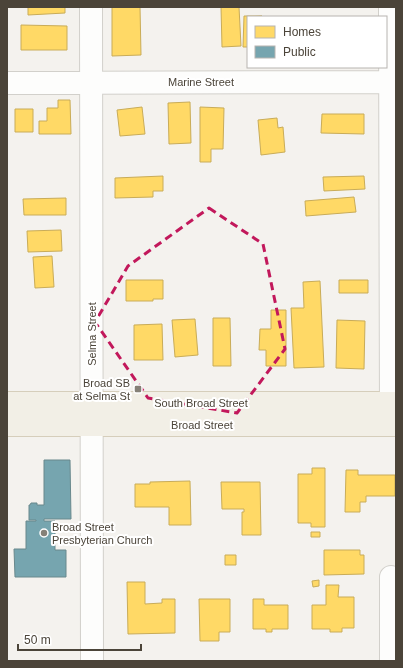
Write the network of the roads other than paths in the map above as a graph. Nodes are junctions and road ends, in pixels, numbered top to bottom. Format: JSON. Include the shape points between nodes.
{"nodes":[{"id":1,"x":91,"y":7,"type":"edge"},
{"id":2,"x":390,"y":7,"type":"edge"},
{"id":3,"x":92,"y":82,"type":"junction"},
{"id":4,"x":393,"y":82,"type":"edge"},
{"id":5,"x":7,"y":83,"type":"edge"},
{"id":6,"x":393,"y":231,"type":"edge"},
{"id":7,"x":7,"y":403,"type":"edge"},
{"id":8,"x":92,"y":403,"type":"junction"},
{"id":9,"x":393,"y":403,"type":"edge"},
{"id":10,"x":394,"y":424,"type":"edge"},
{"id":11,"x":7,"y":425,"type":"edge"},
{"id":12,"x":92,"y":425,"type":"junction"},
{"id":13,"x":391,"y":577,"type":"dead end"},
{"id":14,"x":92,"y":661,"type":"edge"},
{"id":15,"x":391,"y":661,"type":"edge"}],
"edges":[{"from":1,"to":3,"type":"street","name":"Selma Street"},
{"from":2,"to":4,"type":"street"},
{"from":3,"to":4,"type":"street","name":"Marine Street"},
{"from":3,"to":5,"type":"street","name":"Marine Street"},
{"from":3,"to":8,"type":"street","name":"Selma Street"},
{"from":4,"to":6,"type":"street"},
{"from":6,"to":9,"type":"street"},
{"from":7,"to":8,"type":"main road","name":"South Broad Street"},
{"from":8,"to":9,"type":"main road","name":"South Broad Street"},
{"from":8,"to":12,"type":"street","name":"Selma Street"},
{"from":9,"to":10,"type":"street"},
{"from":10,"to":12,"type":"main road","name":"Broad Street"},
{"from":11,"to":12,"type":"main road","name":"Broad Street"},
{"from":12,"to":14,"type":"street","name":"Selma Street"},
{"from":13,"to":15,"type":"street"}]}
